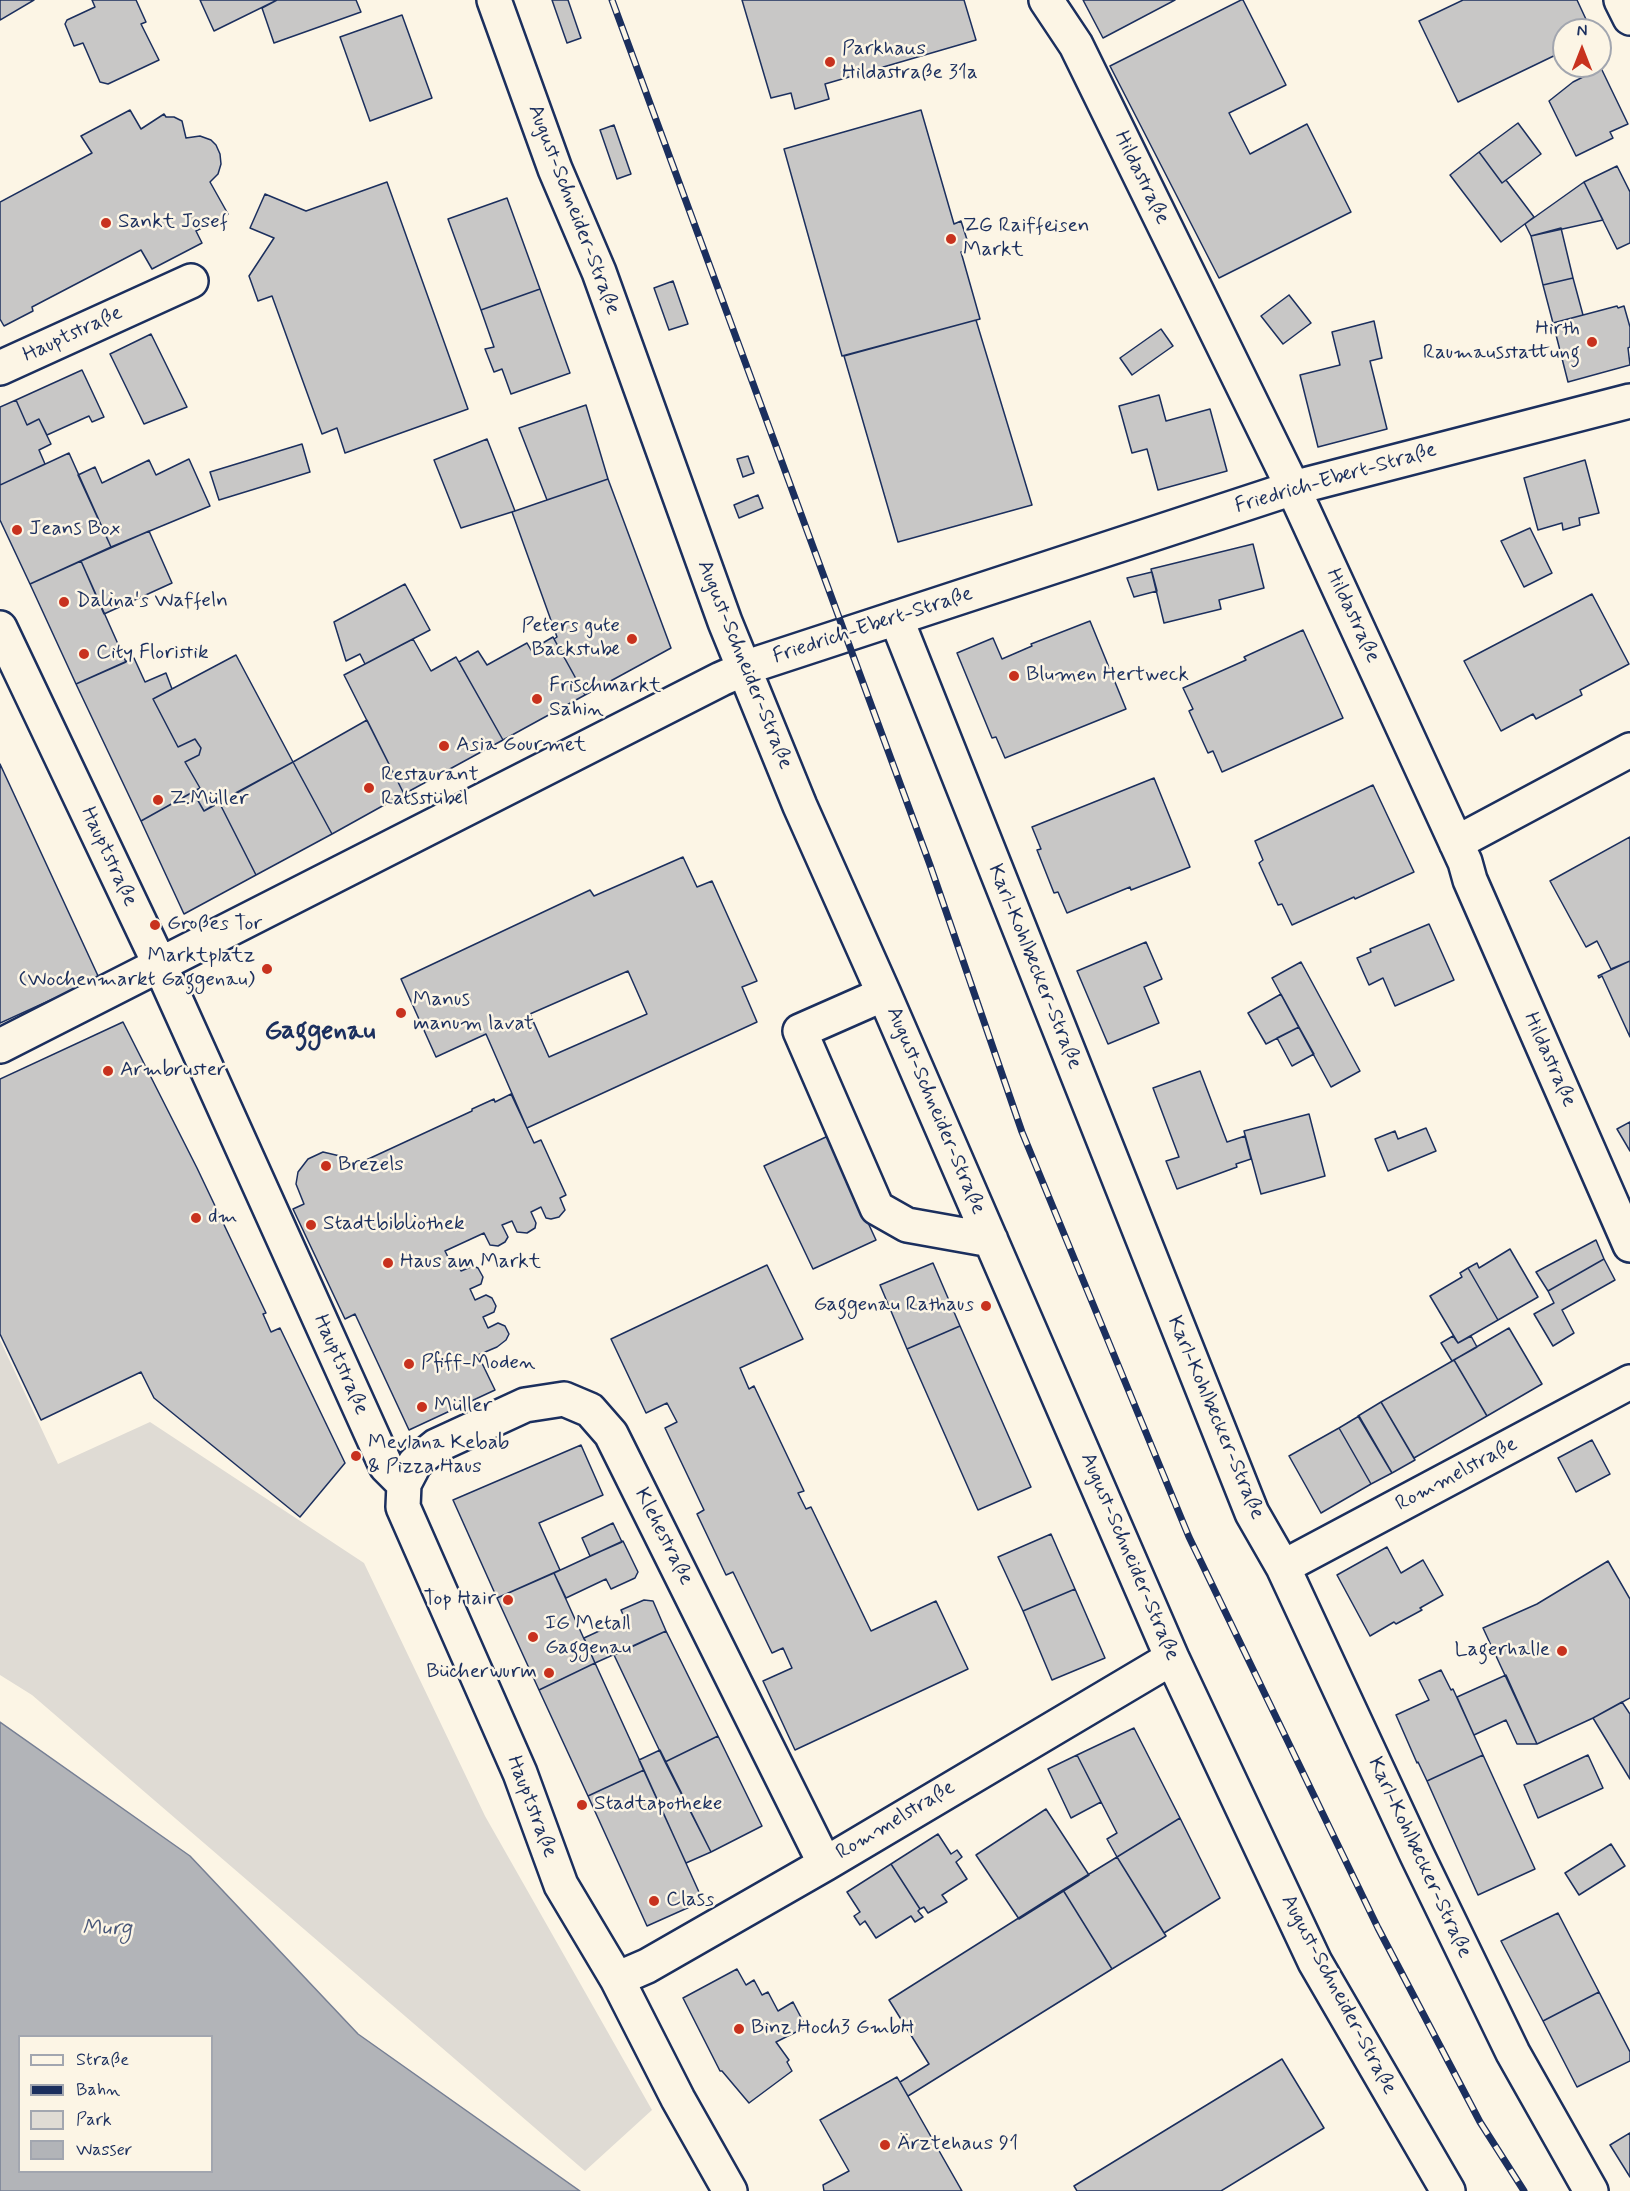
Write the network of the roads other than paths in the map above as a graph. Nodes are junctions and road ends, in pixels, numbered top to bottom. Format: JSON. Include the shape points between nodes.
{"nodes":[{"id":1,"x":494,"y":0,"type":"edge"},
{"id":2,"x":1046,"y":0,"type":"edge"},
{"id":3,"x":1621,"y":0,"type":"edge"},
{"id":4,"x":1630,"y":18,"type":"edge"},
{"id":5,"x":188,"y":275,"type":"dead end"},
{"id":6,"x":0,"y":368,"type":"edge"},
{"id":7,"x":1630,"y":400,"type":"edge"},
{"id":8,"x":1293,"y":488,"type":"junction"},
{"id":9,"x":896,"y":618,"type":"junction"},
{"id":10,"x":0,"y":628,"type":"edge"},
{"id":11,"x":744,"y":669,"type":"junction"},
{"id":12,"x":1630,"y":750,"type":"edge"},
{"id":13,"x":1456,"y":843,"type":"junction"},
{"id":14,"x":159,"y":965,"type":"junction"},
{"id":15,"x":884,"y":994,"type":"junction"},
{"id":16,"x":0,"y":1046,"type":"edge"},
{"id":17,"x":991,"y":1240,"type":"junction"},
{"id":18,"x":1630,"y":1245,"type":"edge"},
{"id":19,"x":1630,"y":1382,"type":"edge"},
{"id":20,"x":404,"y":1484,"type":"junction"},
{"id":21,"x":1283,"y":1568,"type":"junction"},
{"id":22,"x":1172,"y":1658,"type":"junction"},
{"id":23,"x":825,"y":1864,"type":"junction"},
{"id":24,"x":616,"y":1979,"type":"junction"},
{"id":25,"x":730,"y":2191,"type":"edge"},
{"id":26,"x":1448,"y":2191,"type":"edge"},
{"id":27,"x":1591,"y":2191,"type":"edge"}],
"edges":[{"from":1,"to":11,"type":"street","name":"August-Schneider-Straße"},
{"from":2,"to":8,"type":"street","name":"Hildastraße","via":[[1076,45]]},
{"from":3,"to":4,"type":"street"},
{"from":5,"to":6,"type":"street","name":"Hauptstraße","via":[[153,285],[147,301]]},
{"from":7,"to":8,"type":"street","name":"Friedrich-Ebert-Straße"},
{"from":8,"to":9,"type":"street","name":"Friedrich-Ebert-Straße"},
{"from":8,"to":13,"type":"street","name":"Hildastraße"},
{"from":9,"to":11,"type":"street","name":"Friedrich-Ebert-Straße"},
{"from":9,"to":21,"type":"street","name":"Karl-Kohlbecker-Straße","via":[[1227,1453],[1252,1513]]},
{"from":10,"to":14,"type":"street","name":"Hauptstraße"},
{"from":11,"to":14,"type":"street","name":"Friedrich-Ebert-Straße"},
{"from":11,"to":15,"type":"street","name":"August-Schneider-Straße"},
{"from":12,"to":13,"type":"street"},
{"from":13,"to":18,"type":"street","name":"Hildastraße"},
{"from":14,"to":16,"type":"street","name":"Friedrich-Ebert-Straße"},
{"from":14,"to":20,"type":"street","name":"Hauptstraße","via":[[386,1466]]},
{"from":15,"to":17,"type":"street","name":"August-Schneider-Straße"},
{"from":15,"to":17,"type":"street","via":[[800,1031],[877,1208],[907,1225]]},
{"from":17,"to":22,"type":"street","name":"August-Schneider-Straße"},
{"from":19,"to":21,"type":"street","name":"Rommelstraße"},
{"from":20,"to":23,"type":"street","name":"Klehestraße","via":[[415,1463],[436,1446],[525,1405],[564,1399],[590,1410],[611,1434]]},
{"from":20,"to":24,"type":"street","name":"Hauptstraße","via":[[403,1507],[520,1773],[561,1885]]},
{"from":21,"to":27,"type":"street","name":"Karl-Kohlbecker-Straße","via":[[1513,2053]]},
{"from":22,"to":23,"type":"street","name":"Rommelstraße"},
{"from":22,"to":26,"type":"street","name":"August-Schneider-Straße","via":[[1316,1962]]},
{"from":23,"to":24,"type":"street","name":"Rommelstraße","via":[[647,1966]]},
{"from":24,"to":25,"type":"street","name":"Hauptstraße"}]}
